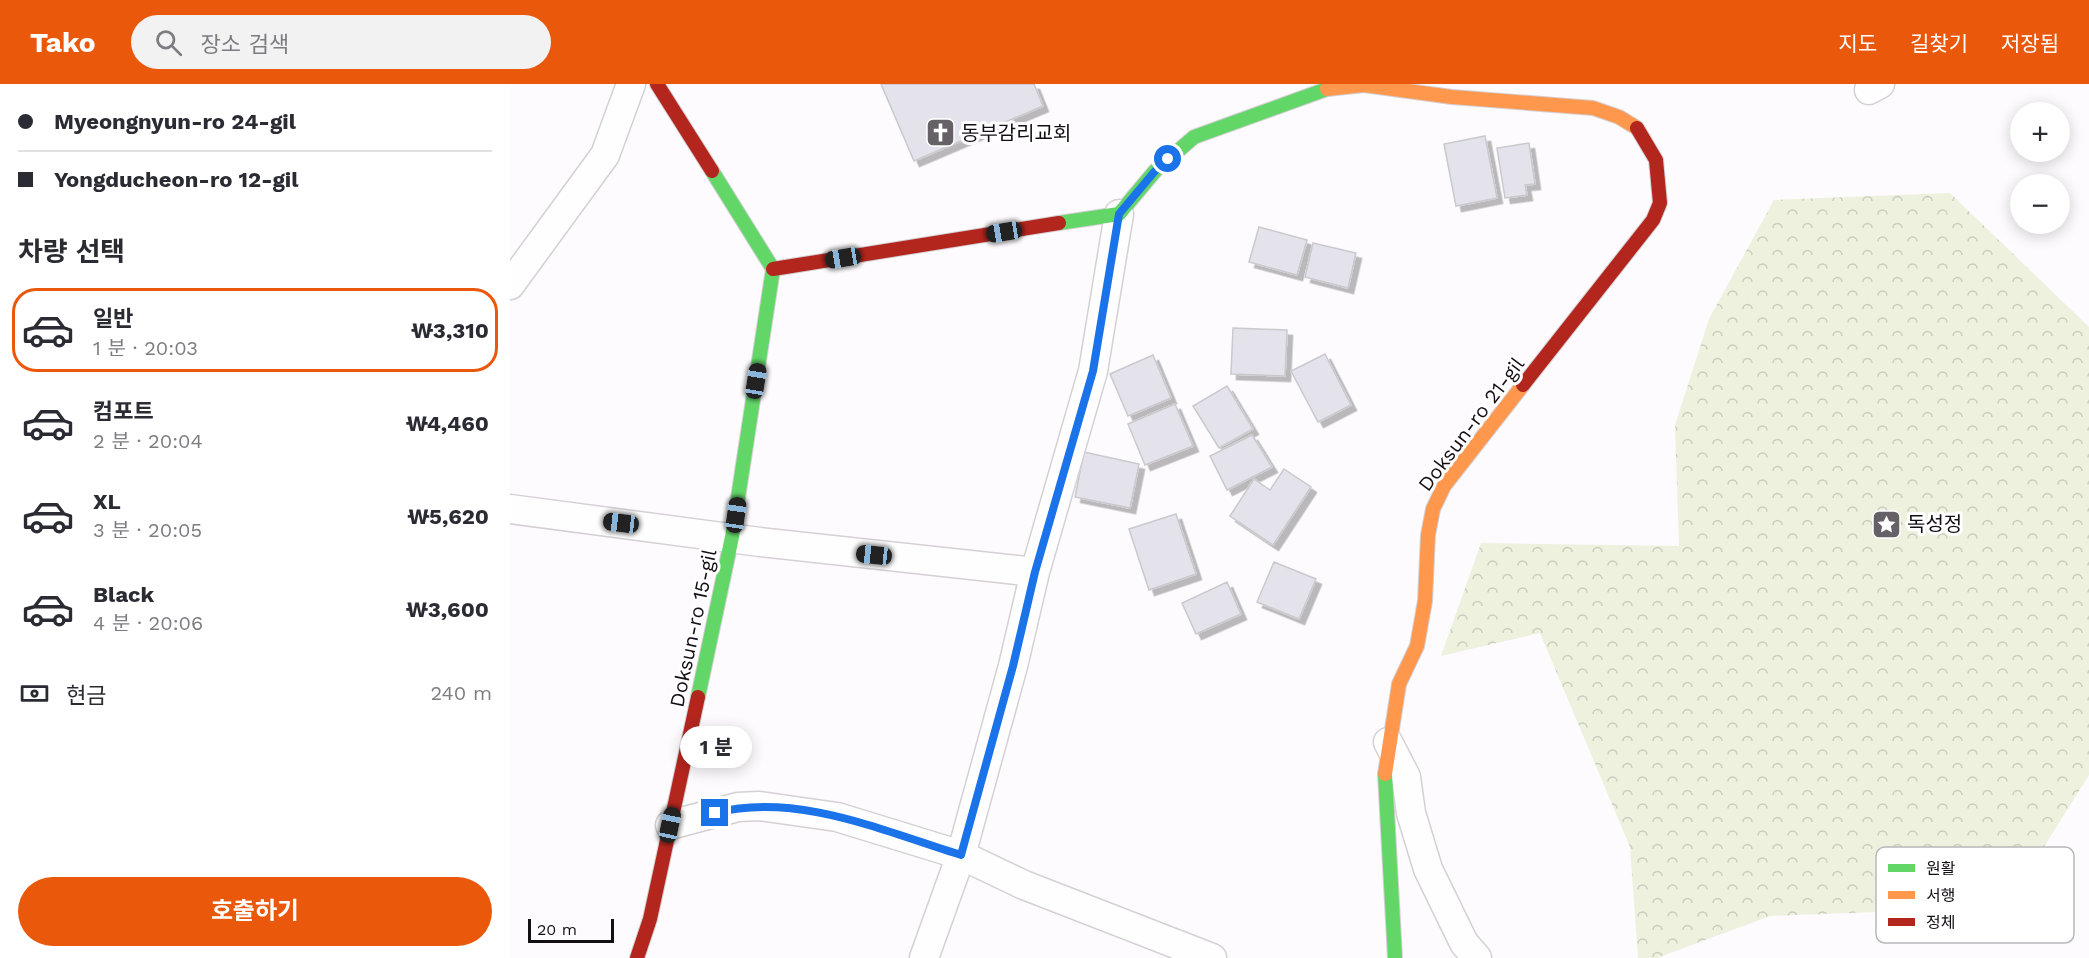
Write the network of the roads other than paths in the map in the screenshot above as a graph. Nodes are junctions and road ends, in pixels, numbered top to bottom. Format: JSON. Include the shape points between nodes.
{"nodes":[{"id":1,"x":631,"y":84,"type":"edge"},
{"id":2,"x":657,"y":84,"type":"edge"},
{"id":3,"x":1339,"y":85,"type":"edge"},
{"id":4,"x":1119,"y":214,"type":"junction"},
{"id":5,"x":773,"y":269,"type":"junction"},
{"id":6,"x":510,"y":285,"type":"edge"},
{"id":7,"x":510,"y":509,"type":"edge"},
{"id":8,"x":732,"y":537,"type":"junction"},
{"id":9,"x":1035,"y":572,"type":"junction"},
{"id":10,"x":1388,"y":742,"type":"junction"},
{"id":11,"x":670,"y":825,"type":"junction"},
{"id":12,"x":961,"y":855,"type":"junction"},
{"id":13,"x":637,"y":958,"type":"edge"},
{"id":14,"x":924,"y":958,"type":"edge"},
{"id":15,"x":1212,"y":958,"type":"edge"},
{"id":16,"x":1395,"y":958,"type":"edge"},
{"id":17,"x":1477,"y":958,"type":"edge"}],
"edges":[{"from":1,"to":6,"type":"street","via":[[605,154]]},
{"from":2,"to":5,"type":"street"},
{"from":3,"to":4,"type":"street","via":[[1194,137],[1155,171]]},
{"from":3,"to":10,"type":"street","name":"Doksun-ro 21-gil","via":[[1593,108],[1640,130],[1656,160],[1660,183],[1660,203],[1653,220],[1444,486],[1433,509],[1428,535],[1425,601],[1417,646],[1399,684]]},
{"from":4,"to":5,"type":"street"},
{"from":4,"to":9,"type":"street","via":[[1093,371]]},
{"from":5,"to":8,"type":"street","name":"Doksun-ro 15-gil"},
{"from":7,"to":8,"type":"street"},
{"from":8,"to":9,"type":"street"},
{"from":8,"to":11,"type":"street","name":"Doksun-ro 15-gil"},
{"from":9,"to":12,"type":"street"},
{"from":10,"to":16,"type":"street","name":"Doksun-ro 21-gil","via":[[1386,784]]},
{"from":10,"to":17,"type":"street","via":[[1406,777],[1411,813],[1428,869],[1464,943]]},
{"from":11,"to":12,"type":"street","via":[[738,807],[800,810],[837,817]]},
{"from":11,"to":13,"type":"street","name":"Doksun-ro 15-gil","via":[[650,919]]},
{"from":12,"to":14,"type":"street"},
{"from":12,"to":15,"type":"street","via":[[1024,885]]}]}
